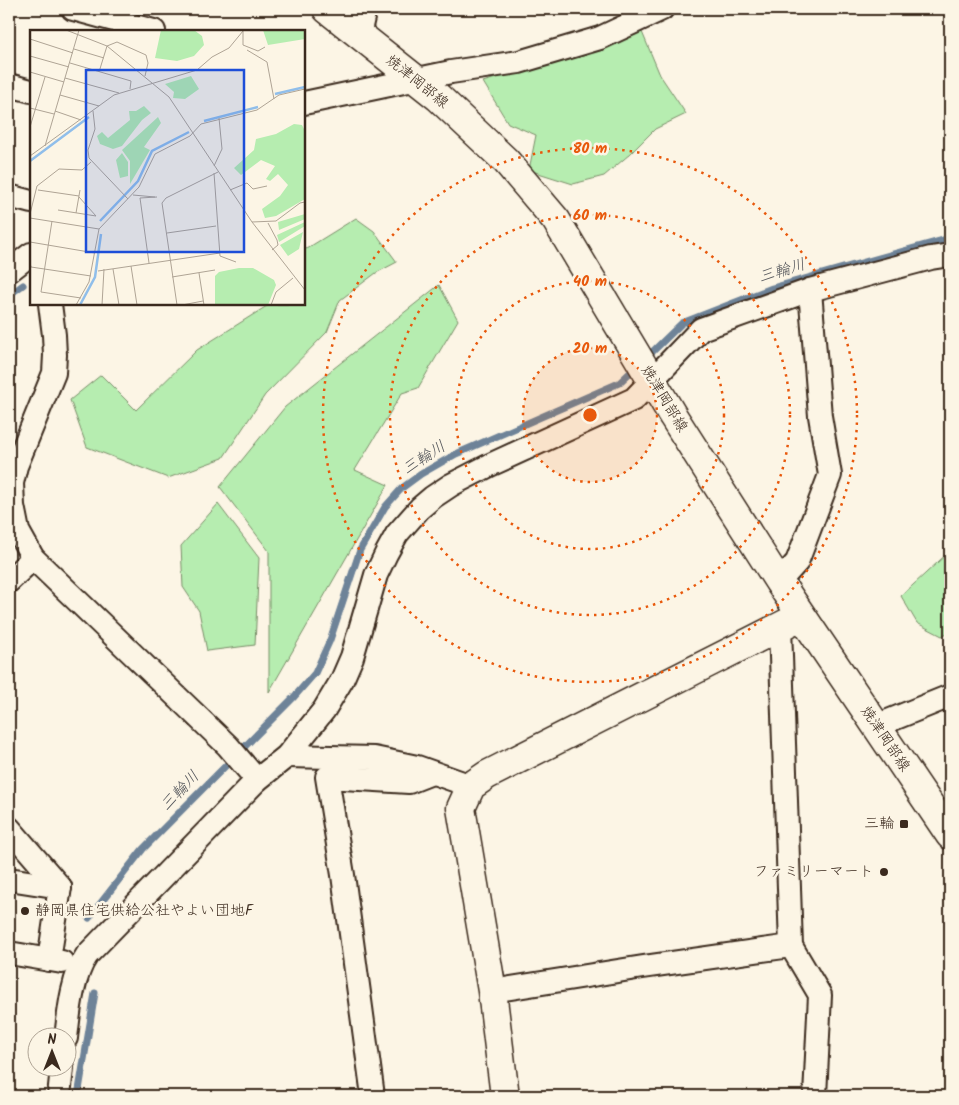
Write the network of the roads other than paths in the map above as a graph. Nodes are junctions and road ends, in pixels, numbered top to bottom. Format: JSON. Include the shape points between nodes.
{"nodes":[{"id":1,"x":327,"y":9,"type":"edge"},
{"id":2,"x":366,"y":9,"type":"edge"},
{"id":3,"x":662,"y":9,"type":"edge"},
{"id":4,"x":79,"y":10,"type":"edge"},
{"id":5,"x":150,"y":30,"type":"edge"},
{"id":6,"x":359,"y":35,"type":"junction"},
{"id":7,"x":414,"y":80,"type":"junction"},
{"id":8,"x":9,"y":85,"type":"edge"},
{"id":9,"x":30,"y":91,"type":"edge"},
{"id":10,"x":305,"y":103,"type":"edge"},
{"id":11,"x":9,"y":196,"type":"edge"},
{"id":12,"x":30,"y":202,"type":"edge"},
{"id":13,"x":30,"y":255,"type":"edge"},
{"id":14,"x":950,"y":255,"type":"edge"},
{"id":15,"x":9,"y":271,"type":"edge"},
{"id":16,"x":810,"y":290,"type":"junction"},
{"id":17,"x":50,"y":305,"type":"edge"},
{"id":18,"x":652,"y":379,"type":"junction"},
{"id":19,"x":32,"y":558,"type":"junction"},
{"id":20,"x":9,"y":581,"type":"edge"},
{"id":21,"x":779,"y":582,"type":"junction"},
{"id":22,"x":791,"y":621,"type":"junction"},
{"id":23,"x":950,"y":696,"type":"edge"},
{"id":24,"x":876,"y":726,"type":"junction"},
{"id":25,"x":287,"y":756,"type":"junction"},
{"id":26,"x":432,"y":773,"type":"junction"},
{"id":27,"x":257,"y":780,"type":"junction"},
{"id":28,"x":471,"y":786,"type":"junction"},
{"id":29,"x":9,"y":828,"type":"edge"},
{"id":30,"x":950,"y":835,"type":"edge"},
{"id":31,"x":9,"y":879,"type":"edge"},
{"id":32,"x":60,"y":887,"type":"junction"},
{"id":33,"x":791,"y":946,"type":"junction"},
{"id":34,"x":9,"y":953,"type":"edge"},
{"id":35,"x":49,"y":960,"type":"junction"},
{"id":36,"x":80,"y":966,"type":"junction"},
{"id":37,"x":492,"y":991,"type":"junction"},
{"id":38,"x":67,"y":1028,"type":"edge"},
{"id":39,"x":61,"y":1078,"type":"edge"},
{"id":40,"x":59,"y":1096,"type":"edge"},
{"id":41,"x":373,"y":1096,"type":"edge"},
{"id":42,"x":505,"y":1096,"type":"edge"},
{"id":43,"x":815,"y":1096,"type":"edge"}],
"edges":[{"from":1,"to":6,"type":"main road","name":"焼津岡部線"},
{"from":2,"to":6,"type":"street"},
{"from":3,"to":7,"type":"street","via":[[600,38],[520,62]]},
{"from":4,"to":5,"type":"street"},
{"from":6,"to":7,"type":"main road","name":"焼津岡部線"},
{"from":7,"to":10,"type":"street"},
{"from":7,"to":18,"type":"main road","name":"焼津岡部線","via":[[438,97],[506,161],[556,220]]},
{"from":8,"to":9,"type":"street"},
{"from":11,"to":12,"type":"street"},
{"from":13,"to":15,"type":"street"},
{"from":14,"to":16,"type":"street"},
{"from":16,"to":18,"type":"street","via":[[701,329]]},
{"from":16,"to":21,"type":"street","via":[[820,416],[830,475],[797,562]]},
{"from":17,"to":19,"type":"street","via":[[54,374],[12,483],[18,531]]},
{"from":18,"to":21,"type":"main road","name":"焼津岡部線"},
{"from":18,"to":25,"type":"street","via":[[634,399],[470,474],[420,508],[397,534],[376,575],[342,680],[324,710]]},
{"from":19,"to":20,"type":"street"},
{"from":19,"to":27,"type":"street","via":[[228,746]]},
{"from":21,"to":22,"type":"main road","name":"焼津岡部線"},
{"from":22,"to":24,"type":"main road","name":"焼津岡部線"},
{"from":22,"to":28,"type":"main road"},
{"from":22,"to":33,"type":"street"},
{"from":23,"to":24,"type":"street"},
{"from":24,"to":30,"type":"main road","name":"焼津岡部線"},
{"from":25,"to":26,"type":"street","via":[[374,758]]},
{"from":25,"to":27,"type":"street"},
{"from":26,"to":28,"type":"street"},
{"from":26,"to":41,"type":"street","via":[[409,782],[327,777]]},
{"from":27,"to":36,"type":"street","via":[[104,936]]},
{"from":28,"to":37,"type":"main road","via":[[461,808]]},
{"from":29,"to":32,"type":"street"},
{"from":31,"to":32,"type":"street"},
{"from":32,"to":35,"type":"street"},
{"from":33,"to":37,"type":"street"},
{"from":33,"to":43,"type":"street","via":[[820,995]]},
{"from":34,"to":35,"type":"street"},
{"from":35,"to":36,"type":"street"},
{"from":36,"to":38,"type":"street"},
{"from":37,"to":42,"type":"main road"},
{"from":39,"to":40,"type":"street"}]}
